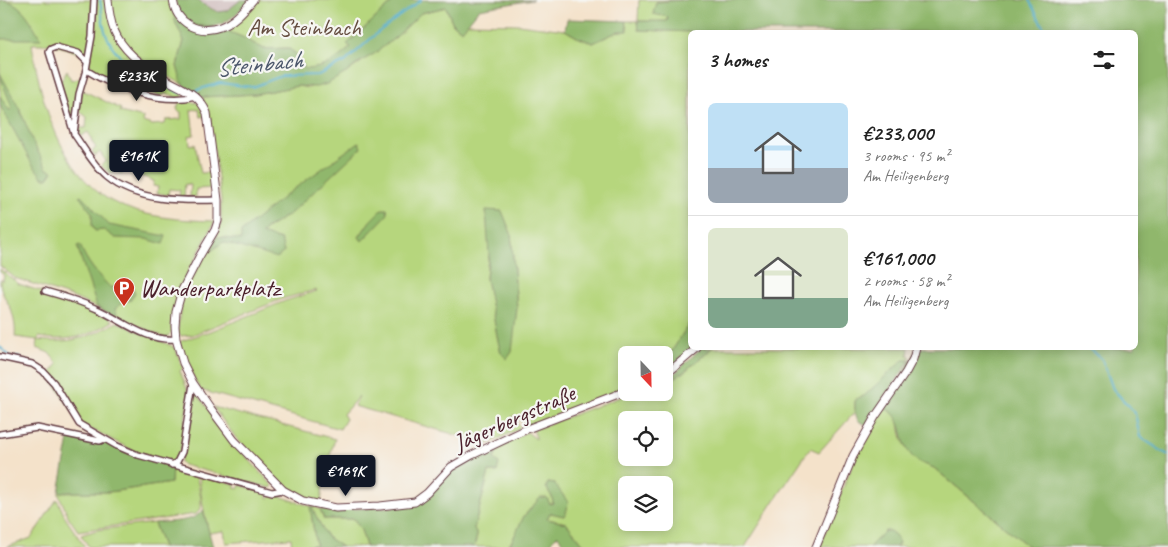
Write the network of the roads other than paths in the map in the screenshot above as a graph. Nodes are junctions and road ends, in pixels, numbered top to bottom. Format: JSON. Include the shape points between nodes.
{"nodes":[{"id":1,"x":94,"y":0,"type":"edge"},
{"id":2,"x":108,"y":0,"type":"edge"},
{"id":3,"x":173,"y":0,"type":"edge"},
{"id":4,"x":253,"y":0,"type":"edge"},
{"id":5,"x":87,"y":62,"type":"junction"},
{"id":6,"x":86,"y":70,"type":"junction"},
{"id":7,"x":196,"y":96,"type":"junction"},
{"id":8,"x":74,"y":134,"type":"junction"},
{"id":9,"x":218,"y":200,"type":"junction"},
{"id":10,"x":45,"y":291,"type":"dead end"},
{"id":11,"x":176,"y":339,"type":"junction"},
{"id":12,"x":696,"y":350,"type":"edge"},
{"id":13,"x":915,"y":350,"type":"edge"},
{"id":14,"x":0,"y":357,"type":"edge"},
{"id":15,"x":673,"y":369,"type":"edge"},
{"id":16,"x":193,"y":383,"type":"junction"},
{"id":17,"x":618,"y":394,"type":"edge"},
{"id":18,"x":0,"y":434,"type":"edge"},
{"id":19,"x":105,"y":439,"type":"junction"},
{"id":20,"x":172,"y":465,"type":"junction"},
{"id":21,"x":283,"y":490,"type":"junction"},
{"id":22,"x":816,"y":547,"type":"edge"}],
"edges":[{"from":1,"to":5,"type":"street"},
{"from":2,"to":7,"type":"street","via":[[113,30],[130,54]]},
{"from":3,"to":4,"type":"street","via":[[183,21],[196,28],[207,29],[233,20]]},
{"from":5,"to":6,"type":"street"},
{"from":5,"to":8,"type":"street","via":[[78,53],[56,47],[49,52]]},
{"from":6,"to":7,"type":"street","via":[[132,91],[182,100]]},
{"from":6,"to":8,"type":"street"},
{"from":7,"to":9,"type":"street","name":"Jägerbergstraße","via":[[207,113]]},
{"from":8,"to":9,"type":"street","via":[[108,177],[131,190],[169,199]]},
{"from":9,"to":11,"type":"street","name":"Jägerbergstraße","via":[[215,230],[182,290],[176,312]]},
{"from":10,"to":11,"type":"street","via":[[99,309],[148,335],[165,340]]},
{"from":11,"to":16,"type":"street","name":"Jägerbergstraße"},
{"from":12,"to":15,"type":"street"},
{"from":13,"to":22,"type":"street","via":[[906,372],[853,456]]},
{"from":14,"to":19,"type":"street","name":"Jägerbergstraße","via":[[32,364],[43,371],[79,424]]},
{"from":16,"to":20,"type":"street","via":[[182,452]]},
{"from":16,"to":21,"type":"street","name":"Jägerbergstraße","via":[[234,440]]},
{"from":17,"to":21,"type":"street","name":"Jägerbergstraße","via":[[479,451],[451,467],[415,502],[336,508],[303,501]]},
{"from":18,"to":19,"type":"street","via":[[37,428],[100,441]]},
{"from":19,"to":20,"type":"street","name":"Jägerbergstraße","via":[[138,455]]},
{"from":20,"to":21,"type":"street","name":"Jägerbergstraße","via":[[272,492]]}]}
